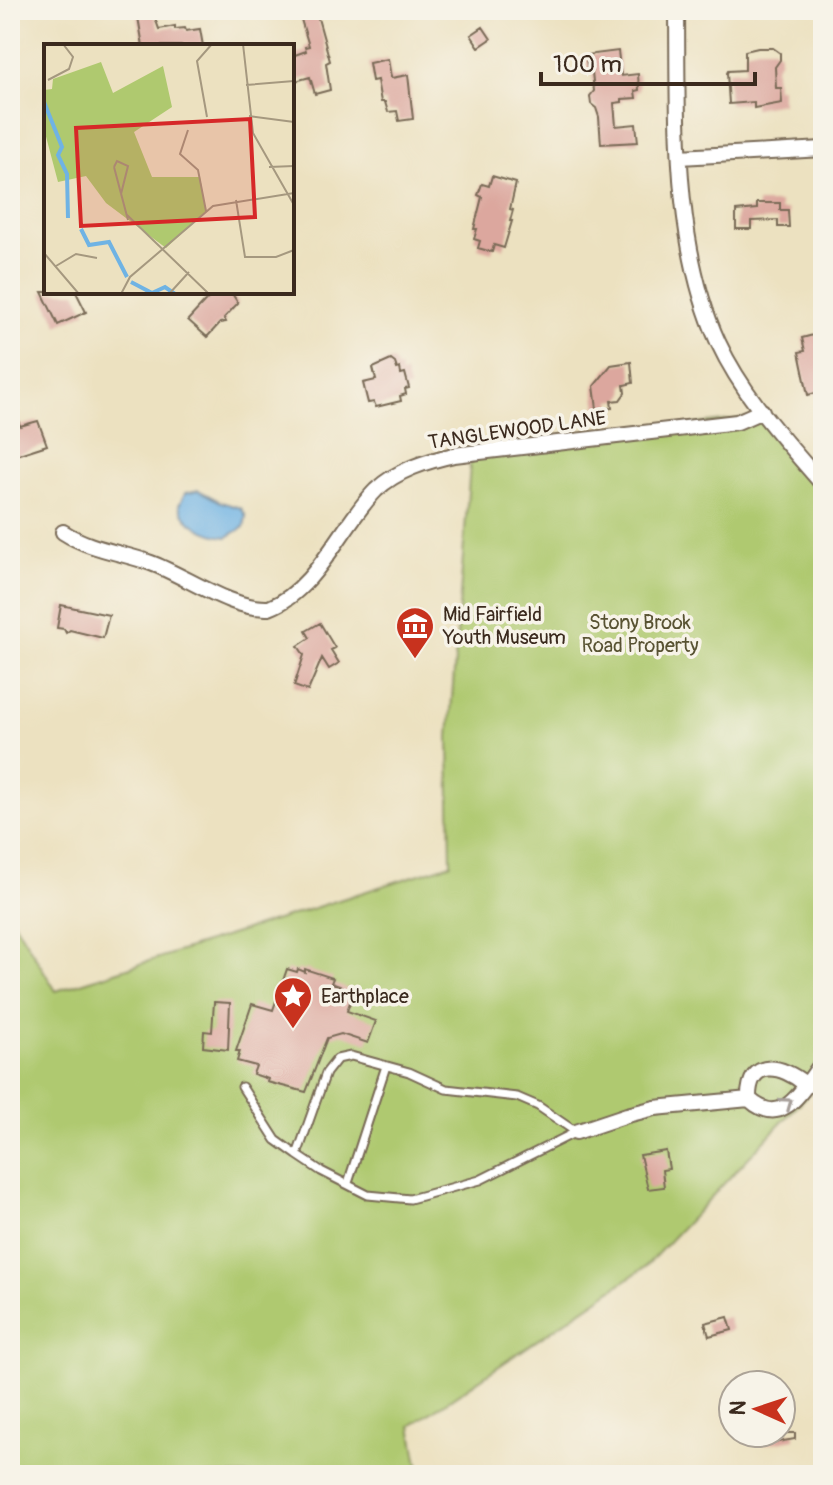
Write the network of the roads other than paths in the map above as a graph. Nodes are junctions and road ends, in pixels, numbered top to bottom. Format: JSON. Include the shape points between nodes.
{"nodes":[{"id":1,"x":677,"y":10,"type":"edge"},
{"id":2,"x":823,"y":149,"type":"edge"},
{"id":3,"x":680,"y":157,"type":"junction"},
{"id":4,"x":762,"y":411,"type":"junction"},
{"id":5,"x":823,"y":485,"type":"edge"},
{"id":6,"x":63,"y":532,"type":"dead end"},
{"id":7,"x":823,"y":1062,"type":"edge"},
{"id":8,"x":386,"y":1066,"type":"junction"},
{"id":9,"x":805,"y":1084,"type":"junction"},
{"id":10,"x":242,"y":1087,"type":"dead end"},
{"id":11,"x":749,"y":1099,"type":"junction"},
{"id":12,"x":576,"y":1132,"type":"junction"},
{"id":13,"x":297,"y":1155,"type":"junction"},
{"id":14,"x":348,"y":1183,"type":"junction"}],
"edges":[{"from":1,"to":3,"type":"street"},
{"from":2,"to":3,"type":"street"},
{"from":3,"to":4,"type":"street","via":[[704,303],[724,353]]},
{"from":4,"to":5,"type":"street"},
{"from":4,"to":6,"type":"street","name":"TANGLEWOOD LANE","via":[[737,422],[454,455],[410,469],[376,491],[309,578],[269,608],[240,603]]},
{"from":7,"to":9,"type":"street"},
{"from":8,"to":12,"type":"lane","via":[[446,1089],[517,1097]]},
{"from":8,"to":13,"type":"lane","via":[[351,1056],[332,1063]]},
{"from":8,"to":14,"type":"lane"},
{"from":11,"to":9,"type":"street","one_way":true,"via":[[763,1110],[780,1110]]},
{"from":9,"to":11,"type":"street","via":[[782,1069],[767,1068],[755,1074]]},
{"from":10,"to":13,"type":"lane","via":[[276,1140]]},
{"from":11,"to":12,"type":"street","via":[[655,1108]]},
{"from":12,"to":14,"type":"lane","via":[[480,1180],[410,1199],[368,1195]]},
{"from":13,"to":14,"type":"lane"}]}
